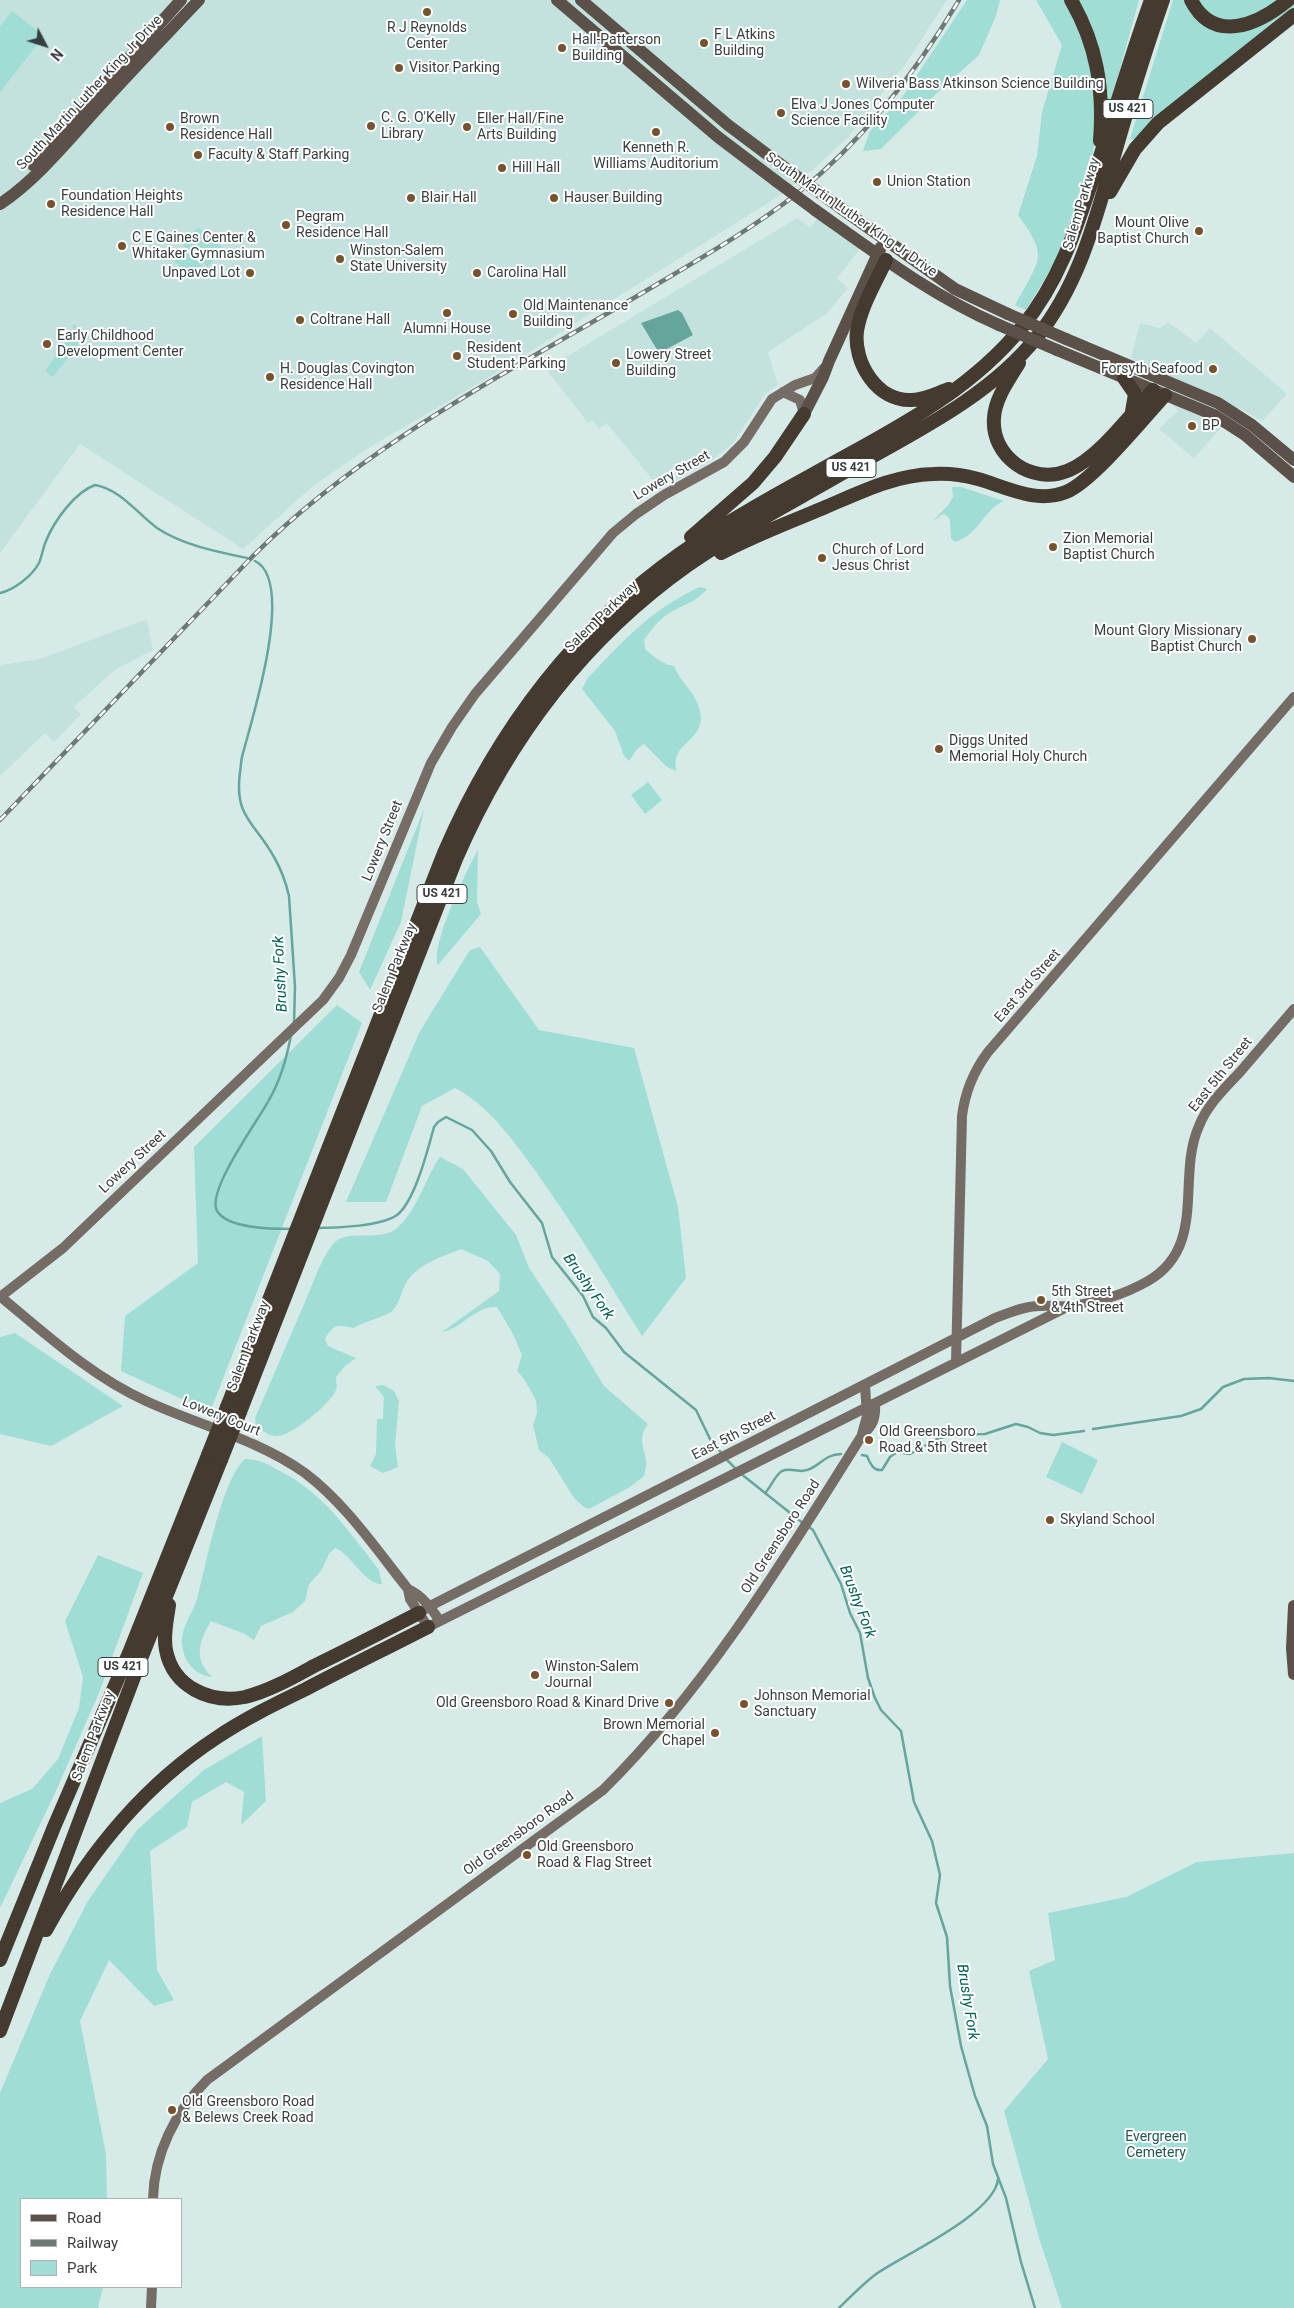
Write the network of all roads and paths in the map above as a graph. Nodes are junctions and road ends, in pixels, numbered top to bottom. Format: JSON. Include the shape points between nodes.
{"nodes":[{"id":1,"x":182,"y":0,"type":"edge"},
{"id":2,"x":199,"y":0,"type":"edge"},
{"id":3,"x":557,"y":0,"type":"edge"},
{"id":4,"x":581,"y":0,"type":"edge"},
{"id":5,"x":1070,"y":0,"type":"edge"},
{"id":6,"x":1151,"y":0,"type":"edge"},
{"id":7,"x":1163,"y":0,"type":"edge"},
{"id":8,"x":1191,"y":0,"type":"edge"},
{"id":9,"x":1288,"y":0,"type":"edge"},
{"id":10,"x":1294,"y":15,"type":"edge"},
{"id":11,"x":1098,"y":160,"type":"junction"},
{"id":12,"x":0,"y":196,"type":"edge"},
{"id":13,"x":0,"y":204,"type":"edge"},
{"id":14,"x":1097,"y":219,"type":"junction"},
{"id":15,"x":884,"y":240,"type":"junction"},
{"id":16,"x":882,"y":257,"type":"junction"},
{"id":17,"x":1028,"y":347,"type":"junction"},
{"id":18,"x":829,"y":361,"type":"junction"},
{"id":19,"x":1124,"y":378,"type":"junction"},
{"id":20,"x":966,"y":382,"type":"junction"},
{"id":21,"x":1163,"y":389,"type":"junction"},
{"id":22,"x":783,"y":392,"type":"junction"},
{"id":23,"x":1132,"y":412,"type":"junction"},
{"id":24,"x":804,"y":414,"type":"junction"},
{"id":25,"x":1294,"y":460,"type":"edge"},
{"id":26,"x":1294,"y":477,"type":"edge"},
{"id":27,"x":667,"y":581,"type":"junction"},
{"id":28,"x":637,"y":587,"type":"junction"},
{"id":29,"x":1294,"y":698,"type":"edge"},
{"id":30,"x":1294,"y":1009,"type":"edge"},
{"id":31,"x":1,"y":1297,"type":"edge"},
{"id":32,"x":1068,"y":1306,"type":"junction"},
{"id":33,"x":956,"y":1338,"type":"junction"},
{"id":34,"x":956,"y":1362,"type":"junction"},
{"id":35,"x":865,"y":1384,"type":"junction"},
{"id":36,"x":871,"y":1404,"type":"junction"},
{"id":37,"x":233,"y":1410,"type":"junction"},
{"id":38,"x":174,"y":1581,"type":"junction"},
{"id":39,"x":1294,"y":1606,"type":"edge"},
{"id":40,"x":424,"y":1609,"type":"junction"},
{"id":41,"x":434,"y":1624,"type":"junction"},
{"id":42,"x":1294,"y":1674,"type":"edge"},
{"id":43,"x":33,"y":1878,"type":"junction"},
{"id":44,"x":0,"y":1941,"type":"edge"},
{"id":45,"x":0,"y":1960,"type":"edge"},
{"id":46,"x":25,"y":1968,"type":"junction"},
{"id":47,"x":0,"y":2031,"type":"edge"},
{"id":48,"x":153,"y":2198,"type":"edge"},
{"id":49,"x":152,"y":2288,"type":"edge"},
{"id":50,"x":151,"y":2308,"type":"edge"}],
"edges":[{"from":1,"to":12,"type":"main road","name":"South Martin Luther King Jr Drive","via":[[30,168]]},
{"from":2,"to":13,"type":"main road","name":"South Martin Luther King Jr Drive","via":[[63,146]]},
{"from":3,"to":16,"type":"main road","name":"South Martin Luther King Jr Drive","bridge":true,"via":[[718,136]]},
{"from":4,"to":15,"type":"main road","name":"South Martin Luther King Jr Drive","bridge":true,"via":[[728,125]]},
{"from":5,"to":11,"type":"highway","via":[[1091,40],[1099,70],[1102,103]]},
{"from":6,"to":11,"type":"highway","name":"Salem Parkway","number":"US 421"},
{"from":7,"to":14,"type":"highway","name":"Salem Parkway","number":"US 421"},
{"from":8,"to":9,"type":"highway","via":[[1207,19],[1236,27],[1259,20]]},
{"from":10,"to":14,"type":"highway","via":[[1149,132],[1121,170]]},
{"from":11,"to":20,"type":"highway","name":"Salem Parkway","number":"US 421","via":[[1073,240],[1048,290],[1015,336]]},
{"from":14,"to":17,"type":"highway","name":"Salem Parkway","number":"US 421","via":[[1070,286]]},
{"from":15,"to":16,"type":"main road"},
{"from":15,"to":21,"type":"main road","name":"South Martin Luther King Jr Drive","bridge":true,"via":[[955,289],[1066,339]]},
{"from":16,"to":18,"type":"main road"},
{"from":16,"to":19,"type":"main road","name":"South Martin Luther King Jr Drive","bridge":true,"via":[[948,300]]},
{"from":16,"to":20,"type":"highway","via":[[858,325],[858,354],[865,371],[886,392],[903,400],[920,399]]},
{"from":17,"to":23,"type":"highway","via":[[1001,394],[994,418],[998,443],[1018,466],[1032,473],[1047,475],[1068,471],[1090,457]]},
{"from":17,"to":27,"type":"highway","name":"Salem Parkway","number":"US 421","via":[[986,386],[951,411],[734,535]]},
{"from":18,"to":22,"type":"street","name":"Lowery Street","via":[[815,378]]},
{"from":18,"to":24,"type":"main road"},
{"from":19,"to":21,"type":"main road","name":"South Martin Luther King Jr Drive"},
{"from":19,"to":23,"type":"highway","via":[[1135,394]]},
{"from":20,"to":28,"type":"highway","name":"Salem Parkway","number":"US 421","via":[[926,410],[719,528]]},
{"from":21,"to":23,"type":"highway"},
{"from":21,"to":25,"type":"main road","via":[[1230,410]]},
{"from":21,"to":26,"type":"main road","via":[[1229,424]]},
{"from":21,"to":27,"type":"highway","via":[[1090,475],[1066,492],[1052,496],[1028,495],[956,475],[907,477],[869,489],[754,537]]},
{"from":22,"to":24,"type":"street","via":[[800,400]]},
{"from":22,"to":31,"type":"street","name":"Lowery Street","via":[[768,404],[731,456],[664,495],[613,533],[474,694],[431,763],[345,967],[312,1012],[63,1248]]},
{"from":24,"to":28,"type":"highway","via":[[753,483]]},
{"from":27,"to":37,"type":"highway","name":"Salem Parkway","number":"US 421","via":[[605,634],[568,673],[534,716],[491,785],[456,859],[294,1274]]},
{"from":28,"to":37,"type":"highway","name":"Salem Parkway","number":"US 421","via":[[595,624],[552,672],[518,716],[479,778],[444,853],[279,1273]]},
{"from":29,"to":33,"type":"street","name":"East 3rd Street","via":[[988,1052],[976,1070],[962,1116]]},
{"from":30,"to":32,"type":"street","name":"East 5th Street","via":[[1212,1104],[1198,1126],[1191,1161],[1186,1225],[1179,1246],[1167,1265],[1150,1280],[1123,1293]]},
{"from":31,"to":40,"type":"street","name":"Lowery Court","via":[[109,1382],[144,1400],[256,1446],[300,1470],[339,1503],[408,1589],[410,1599]]},
{"from":32,"to":33,"type":"street","name":"East 5th Street","via":[[1016,1310]]},
{"from":32,"to":34,"type":"street","name":"East 5th Street"},
{"from":33,"to":34,"type":"street","name":"East 3rd Street"},
{"from":33,"to":35,"type":"street","name":"East 5th Street"},
{"from":34,"to":36,"type":"street","name":"East 5th Street"},
{"from":35,"to":36,"type":"street","name":"Old Greensboro Road"},
{"from":35,"to":40,"type":"street","name":"East 5th Street"},
{"from":36,"to":41,"type":"street","name":"East 5th Street"},
{"from":36,"to":48,"type":"street","name":"Old Greensboro Road","via":[[875,1421],[861,1437],[743,1620],[634,1759],[603,1790],[207,2080],[191,2096],[172,2124],[157,2163]]},
{"from":37,"to":38,"type":"highway","name":"Salem Parkway","number":"US 421","bridge":true,"via":[[221,1460]]},
{"from":37,"to":43,"type":"highway","name":"Salem Parkway","number":"US 421","bridge":true,"via":[[208,1454],[129,1653]]},
{"from":38,"to":40,"type":"highway","via":[[165,1633],[170,1664],[185,1684],[216,1698],[243,1697],[264,1691]]},
{"from":38,"to":46,"type":"highway","name":"Salem Parkway","number":"US 421","via":[[137,1669]]},
{"from":39,"to":42,"type":"main road"},
{"from":40,"to":41,"type":"street","name":"Lowery Court"},
{"from":41,"to":46,"type":"highway","via":[[239,1724],[173,1771],[134,1807],[88,1862],[61,1902]]},
{"from":43,"to":44,"type":"highway"},
{"from":43,"to":45,"type":"highway","name":"Salem Parkway","number":"US 421"},
{"from":46,"to":47,"type":"highway","name":"Salem Parkway","number":"US 421"},
{"from":49,"to":50,"type":"street"}]}
